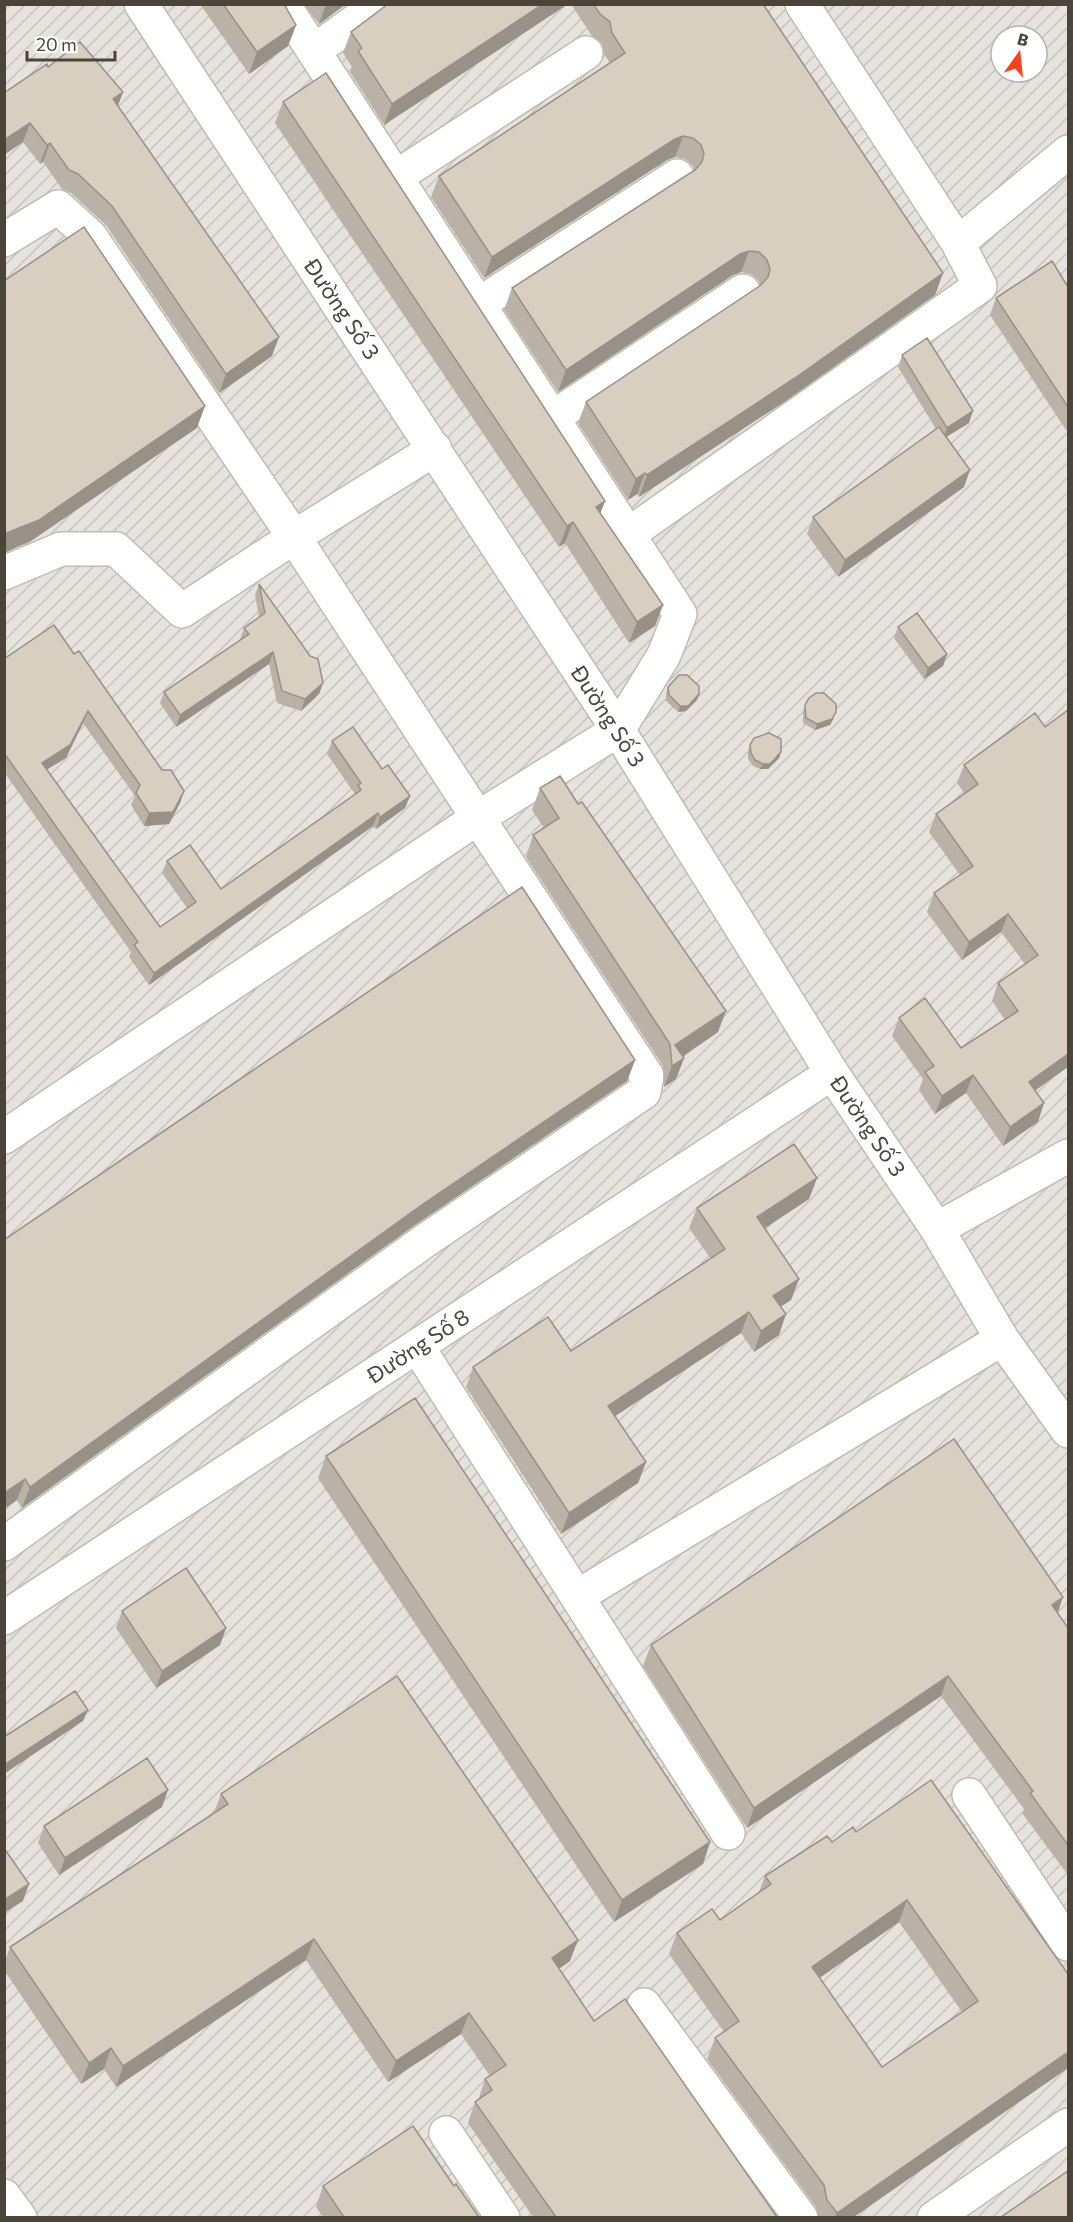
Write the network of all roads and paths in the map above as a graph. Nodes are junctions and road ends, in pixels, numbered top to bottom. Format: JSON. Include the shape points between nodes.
{"nodes":[{"id":1,"x":141,"y":4,"type":"edge"},
{"id":2,"x":283,"y":4,"type":"edge"},
{"id":3,"x":379,"y":4,"type":"edge"},
{"id":4,"x":802,"y":4,"type":"edge"},
{"id":5,"x":314,"y":51,"type":"junction"},
{"id":6,"x":586,"y":52,"type":"dead end"},
{"id":7,"x":1068,"y":152,"type":"edge"},
{"id":8,"x":676,"y":176,"type":"dead end"},
{"id":9,"x":396,"y":177,"type":"junction"},
{"id":10,"x":4,"y":240,"type":"edge"},
{"id":11,"x":958,"y":243,"type":"junction"},
{"id":12,"x":743,"y":291,"type":"dead end"},
{"id":13,"x":478,"y":304,"type":"junction"},
{"id":14,"x":552,"y":418,"type":"junction"},
{"id":15,"x":435,"y":449,"type":"junction"},
{"id":16,"x":629,"y":534,"type":"junction"},
{"id":17,"x":294,"y":537,"type":"junction"},
{"id":18,"x":4,"y":573,"type":"edge"},
{"id":19,"x":618,"y":730,"type":"junction"},
{"id":20,"x":476,"y":819,"type":"junction"},
{"id":21,"x":832,"y":1073,"type":"junction"},
{"id":22,"x":4,"y":1137,"type":"edge"},
{"id":23,"x":1068,"y":1156,"type":"edge"},
{"id":24,"x":937,"y":1229,"type":"junction"},
{"id":25,"x":1002,"y":1339,"type":"junction"},
{"id":26,"x":417,"y":1346,"type":"junction"},
{"id":27,"x":1068,"y":1431,"type":"edge"},
{"id":28,"x":4,"y":1544,"type":"edge"},
{"id":29,"x":578,"y":1596,"type":"junction"},
{"id":30,"x":4,"y":1618,"type":"edge"},
{"id":31,"x":969,"y":1795,"type":"dead end"},
{"id":32,"x":728,"y":1833,"type":"dead end"},
{"id":33,"x":1068,"y":1944,"type":"edge"},
{"id":34,"x":644,"y":2005,"type":"dead end"},
{"id":35,"x":1068,"y":2126,"type":"edge"},
{"id":36,"x":446,"y":2133,"type":"dead end"},
{"id":37,"x":4,"y":2196,"type":"edge"},
{"id":38,"x":20,"y":2217,"type":"edge"},
{"id":39,"x":503,"y":2217,"type":"edge"},
{"id":40,"x":801,"y":2217,"type":"edge"},
{"id":41,"x":934,"y":2217,"type":"edge"}],
"edges":[{"from":1,"to":15,"type":"street","name":"Đường Số 3"},
{"from":2,"to":5,"type":"street"},
{"from":3,"to":5,"type":"street"},
{"from":4,"to":11,"type":"street"},
{"from":5,"to":9,"type":"street"},
{"from":6,"to":9,"type":"street"},
{"from":7,"to":11,"type":"street"},
{"from":8,"to":13,"type":"street"},
{"from":9,"to":13,"type":"street"},
{"from":10,"to":17,"type":"street","via":[[58,207],[90,236]]},
{"from":11,"to":16,"type":"street","via":[[980,286]]},
{"from":12,"to":14,"type":"street"},
{"from":13,"to":14,"type":"street"},
{"from":14,"to":16,"type":"street"},
{"from":15,"to":17,"type":"street"},
{"from":15,"to":19,"type":"street","name":"Đường Số 3"},
{"from":16,"to":19,"type":"street","via":[[680,614],[664,655]]},
{"from":17,"to":18,"type":"street","via":[[182,611],[116,549],[61,549]]},
{"from":17,"to":20,"type":"street"},
{"from":19,"to":20,"type":"street"},
{"from":19,"to":21,"type":"street","name":"Đường Số 3"},
{"from":20,"to":22,"type":"street"},
{"from":20,"to":28,"type":"street","via":[[618,1034],[642,1064],[647,1076],[644,1092],[426,1239]]},
{"from":21,"to":24,"type":"street","name":"Đường Số 3"},
{"from":21,"to":26,"type":"street","name":"Đường Số 8"},
{"from":23,"to":24,"type":"street"},
{"from":24,"to":25,"type":"street","name":"Đường Số 3"},
{"from":25,"to":27,"type":"street","name":"Đường Số 3"},
{"from":25,"to":29,"type":"street"},
{"from":26,"to":29,"type":"street"},
{"from":26,"to":30,"type":"street","name":"Đường Số 8"},
{"from":29,"to":32,"type":"street"},
{"from":31,"to":33,"type":"street"},
{"from":34,"to":40,"type":"street"},
{"from":35,"to":41,"type":"street"},
{"from":36,"to":39,"type":"street"},
{"from":37,"to":38,"type":"street"}]}
